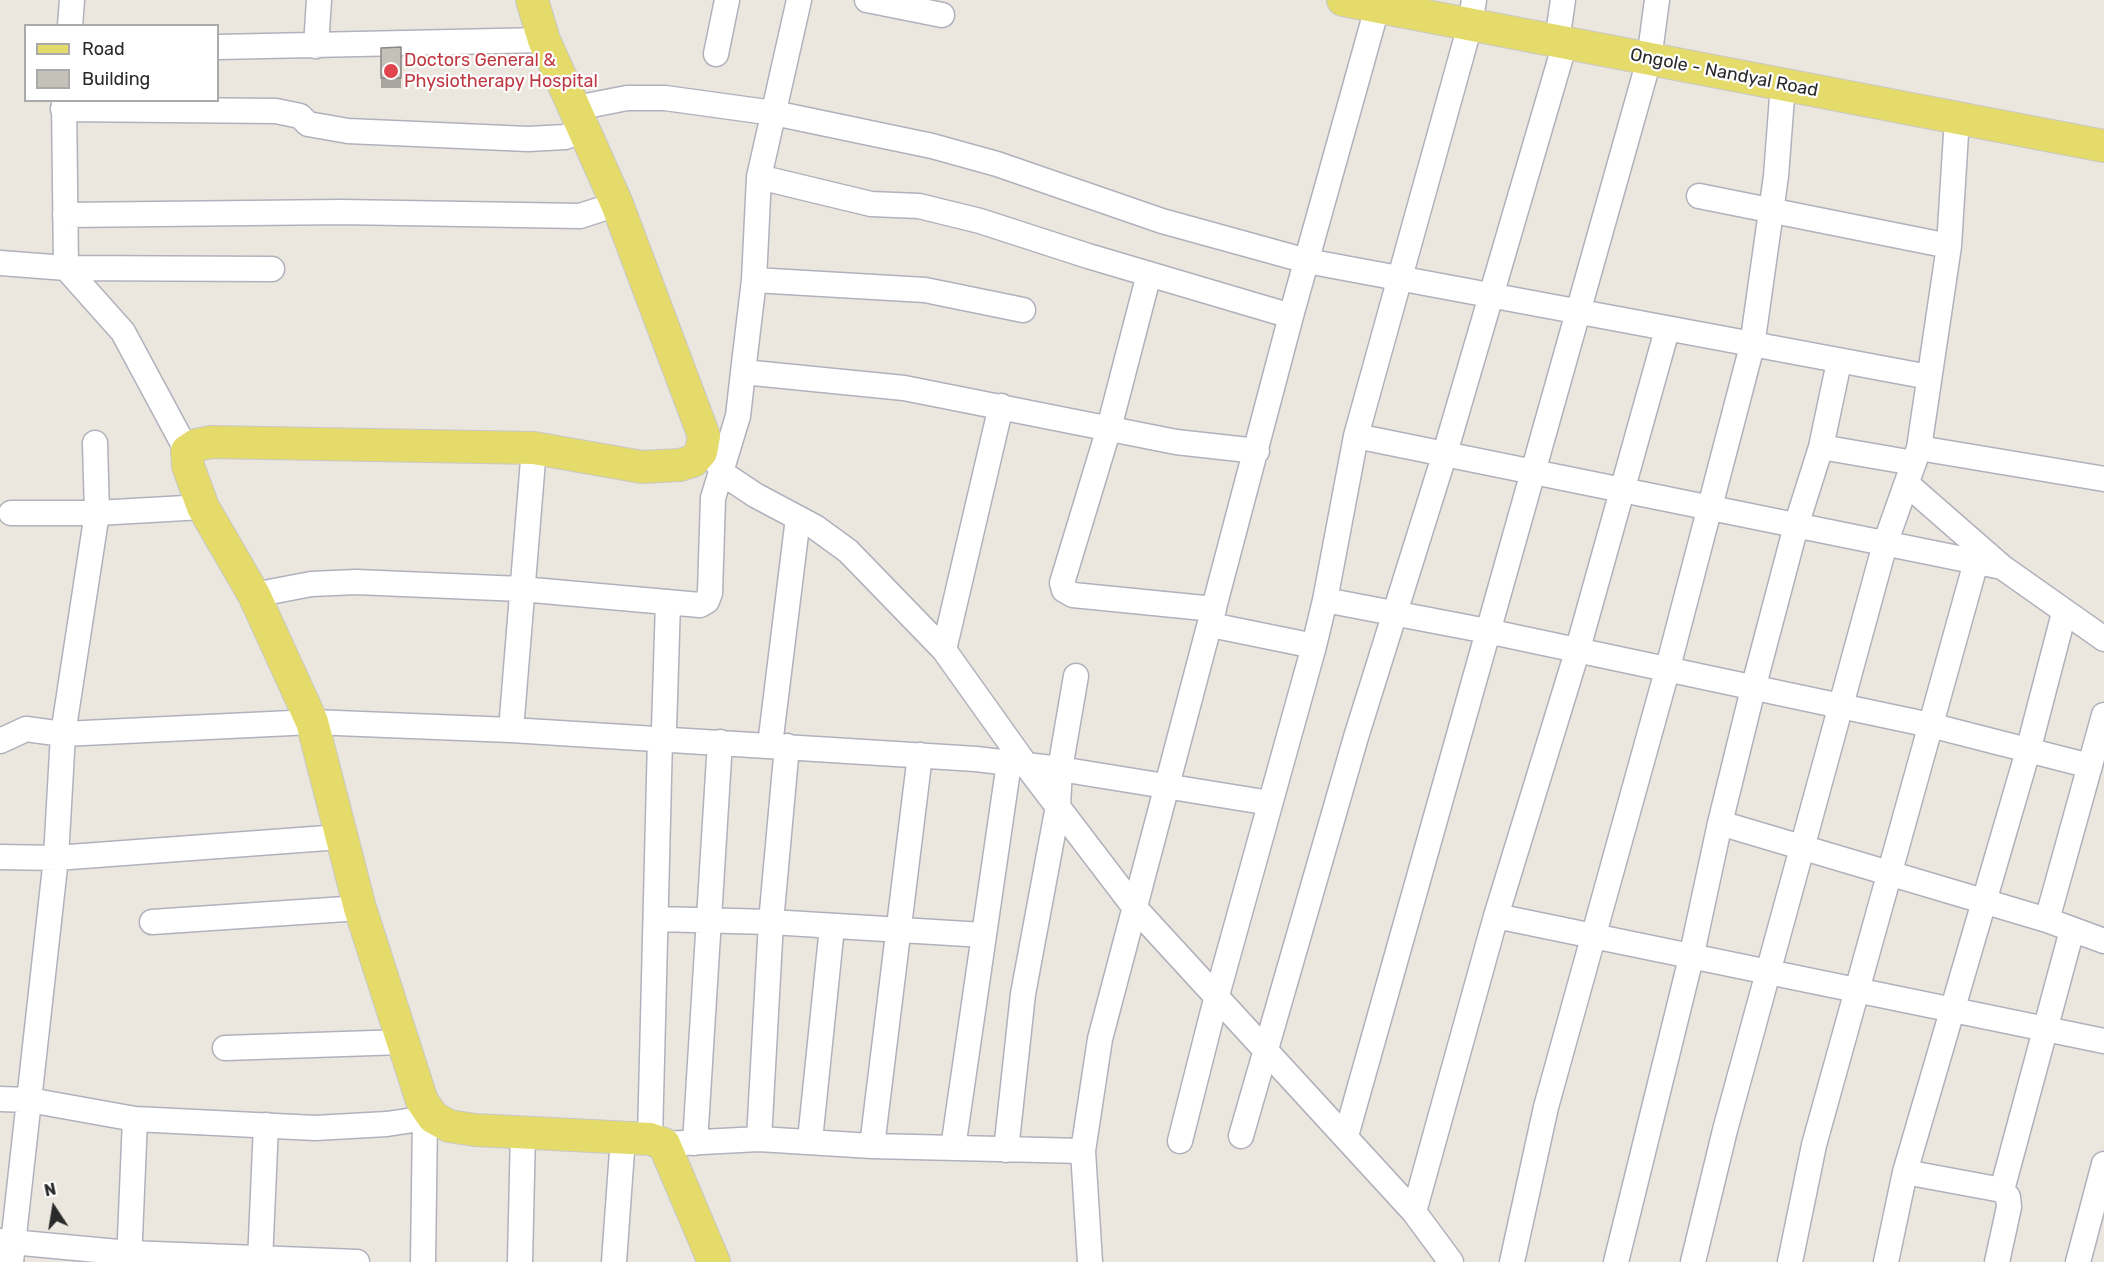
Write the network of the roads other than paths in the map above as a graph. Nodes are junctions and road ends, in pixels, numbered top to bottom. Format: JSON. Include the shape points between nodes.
{"nodes":[{"id":1,"x":72,"y":0,"type":"edge"},
{"id":2,"x":319,"y":0,"type":"edge"},
{"id":3,"x":532,"y":0,"type":"edge"},
{"id":4,"x":727,"y":0,"type":"edge"},
{"id":5,"x":799,"y":0,"type":"edge"},
{"id":6,"x":867,"y":0,"type":"edge"},
{"id":7,"x":1344,"y":0,"type":"edge"},
{"id":8,"x":1563,"y":0,"type":"edge"},
{"id":9,"x":1657,"y":0,"type":"edge"},
{"id":10,"x":1377,"y":8,"type":"junction"},
{"id":11,"x":1472,"y":13,"type":"edge"},
{"id":12,"x":942,"y":15,"type":"dead end"},
{"id":13,"x":70,"y":24,"type":"edge"},
{"id":14,"x":544,"y":40,"type":"junction"},
{"id":15,"x":1561,"y":42,"type":"junction"},
{"id":16,"x":316,"y":46,"type":"junction"},
{"id":17,"x":219,"y":47,"type":"edge"},
{"id":18,"x":716,"y":54,"type":"dead end"},
{"id":19,"x":1649,"y":60,"type":"junction"},
{"id":20,"x":1783,"y":84,"type":"junction"},
{"id":21,"x":63,"y":105,"type":"edge"},
{"id":22,"x":774,"y":113,"type":"junction"},
{"id":23,"x":580,"y":118,"type":"junction"},
{"id":24,"x":1957,"y":118,"type":"junction"},
{"id":25,"x":2104,"y":146,"type":"edge"},
{"id":26,"x":759,"y":177,"type":"junction"},
{"id":27,"x":1699,"y":196,"type":"dead end"},
{"id":28,"x":616,"y":204,"type":"junction"},
{"id":29,"x":1769,"y":211,"type":"junction"},
{"id":30,"x":65,"y":214,"type":"junction"},
{"id":31,"x":1949,"y":246,"type":"junction"},
{"id":32,"x":1307,"y":261,"type":"junction"},
{"id":33,"x":0,"y":262,"type":"edge"},
{"id":34,"x":66,"y":268,"type":"junction"},
{"id":35,"x":272,"y":269,"type":"dead end"},
{"id":36,"x":1149,"y":274,"type":"junction"},
{"id":37,"x":1399,"y":277,"type":"junction"},
{"id":38,"x":754,"y":280,"type":"junction"},
{"id":39,"x":1490,"y":294,"type":"junction"},
{"id":40,"x":1023,"y":310,"type":"dead end"},
{"id":41,"x":1579,"y":311,"type":"junction"},
{"id":42,"x":1291,"y":316,"type":"junction"},
{"id":43,"x":1667,"y":330,"type":"junction"},
{"id":44,"x":1752,"y":346,"type":"junction"},
{"id":45,"x":1839,"y":362,"type":"junction"},
{"id":46,"x":743,"y":372,"type":"junction"},
{"id":47,"x":1929,"y":377,"type":"junction"},
{"id":48,"x":1001,"y":406,"type":"junction"},
{"id":49,"x":1109,"y":428,"type":"junction"},
{"id":50,"x":704,"y":436,"type":"junction"},
{"id":51,"x":1356,"y":436,"type":"junction"},
{"id":52,"x":95,"y":444,"type":"dead end"},
{"id":53,"x":1821,"y":447,"type":"junction"},
{"id":54,"x":534,"y":448,"type":"junction"},
{"id":55,"x":187,"y":451,"type":"junction"},
{"id":56,"x":1257,"y":452,"type":"junction"},
{"id":57,"x":1445,"y":453,"type":"junction"},
{"id":58,"x":1913,"y":465,"type":"junction"},
{"id":59,"x":722,"y":472,"type":"junction"},
{"id":60,"x":1534,"y":473,"type":"junction"},
{"id":61,"x":2104,"y":480,"type":"edge"},
{"id":62,"x":1623,"y":492,"type":"junction"},
{"id":63,"x":203,"y":507,"type":"junction"},
{"id":64,"x":1708,"y":509,"type":"junction"},
{"id":65,"x":11,"y":513,"type":"dead end"},
{"id":66,"x":97,"y":513,"type":"junction"},
{"id":67,"x":798,"y":518,"type":"junction"},
{"id":68,"x":1796,"y":526,"type":"junction"},
{"id":69,"x":1885,"y":544,"type":"junction"},
{"id":70,"x":1976,"y":562,"type":"junction"},
{"id":71,"x":2002,"y":567,"type":"junction"},
{"id":72,"x":521,"y":589,"type":"junction"},
{"id":73,"x":254,"y":595,"type":"junction"},
{"id":74,"x":1325,"y":600,"type":"junction"},
{"id":75,"x":668,"y":602,"type":"junction"},
{"id":76,"x":1395,"y":613,"type":"junction"},
{"id":77,"x":2064,"y":613,"type":"junction"},
{"id":78,"x":1213,"y":617,"type":"junction"},
{"id":79,"x":1487,"y":631,"type":"junction"},
{"id":80,"x":2104,"y":639,"type":"edge"},
{"id":81,"x":1314,"y":646,"type":"junction"},
{"id":82,"x":944,"y":650,"type":"junction"},
{"id":83,"x":1577,"y":652,"type":"junction"},
{"id":84,"x":1666,"y":670,"type":"junction"},
{"id":85,"x":1076,"y":676,"type":"dead end"},
{"id":86,"x":1753,"y":689,"type":"junction"},
{"id":87,"x":1841,"y":706,"type":"junction"},
{"id":88,"x":2104,"y":715,"type":"edge"},
{"id":89,"x":312,"y":722,"type":"junction"},
{"id":90,"x":1930,"y":725,"type":"junction"},
{"id":91,"x":511,"y":730,"type":"junction"},
{"id":92,"x":63,"y":734,"type":"junction"},
{"id":93,"x":660,"y":739,"type":"junction"},
{"id":94,"x":0,"y":741,"type":"edge"},
{"id":95,"x":720,"y":742,"type":"junction"},
{"id":96,"x":779,"y":746,"type":"junction"},
{"id":97,"x":2028,"y":751,"type":"junction"},
{"id":98,"x":920,"y":755,"type":"junction"},
{"id":99,"x":1017,"y":764,"type":"junction"},
{"id":100,"x":2090,"y":766,"type":"junction"},
{"id":101,"x":1060,"y":769,"type":"junction"},
{"id":102,"x":1168,"y":786,"type":"junction"},
{"id":103,"x":1270,"y":803,"type":"junction"},
{"id":104,"x":1058,"y":806,"type":"junction"},
{"id":105,"x":1720,"y":823,"type":"junction"},
{"id":106,"x":340,"y":837,"type":"junction"},
{"id":107,"x":1803,"y":848,"type":"junction"},
{"id":108,"x":0,"y":857,"type":"edge"},
{"id":109,"x":56,"y":858,"type":"junction"},
{"id":110,"x":1890,"y":872,"type":"junction"},
{"id":111,"x":1983,"y":901,"type":"junction"},
{"id":112,"x":360,"y":908,"type":"junction"},
{"id":113,"x":1136,"y":908,"type":"junction"},
{"id":114,"x":1496,"y":916,"type":"junction"},
{"id":115,"x":656,"y":920,"type":"junction"},
{"id":116,"x":2047,"y":920,"type":"junction"},
{"id":117,"x":708,"y":921,"type":"junction"},
{"id":118,"x":152,"y":922,"type":"dead end"},
{"id":119,"x":771,"y":922,"type":"junction"},
{"id":120,"x":832,"y":927,"type":"junction"},
{"id":121,"x":2072,"y":930,"type":"junction"},
{"id":122,"x":897,"y":931,"type":"junction"},
{"id":123,"x":983,"y":935,"type":"junction"},
{"id":124,"x":1591,"y":937,"type":"junction"},
{"id":125,"x":2104,"y":941,"type":"edge"},
{"id":126,"x":1691,"y":958,"type":"junction"},
{"id":127,"x":1768,"y":974,"type":"junction"},
{"id":128,"x":1857,"y":992,"type":"junction"},
{"id":129,"x":1216,"y":999,"type":"junction"},
{"id":130,"x":1950,"y":1010,"type":"junction"},
{"id":131,"x":2044,"y":1030,"type":"junction"},
{"id":132,"x":2104,"y":1041,"type":"edge"},
{"id":133,"x":403,"y":1042,"type":"junction"},
{"id":134,"x":225,"y":1048,"type":"dead end"},
{"id":135,"x":1267,"y":1054,"type":"junction"},
{"id":136,"x":0,"y":1099,"type":"edge"},
{"id":137,"x":29,"y":1100,"type":"junction"},
{"id":138,"x":429,"y":1118,"type":"junction"},
{"id":139,"x":135,"y":1119,"type":"junction"},
{"id":140,"x":266,"y":1125,"type":"junction"},
{"id":141,"x":523,"y":1131,"type":"junction"},
{"id":142,"x":1241,"y":1136,"type":"dead end"},
{"id":143,"x":1346,"y":1136,"type":"junction"},
{"id":144,"x":759,"y":1139,"type":"junction"},
{"id":145,"x":645,"y":1140,"type":"junction"},
{"id":146,"x":810,"y":1140,"type":"junction"},
{"id":147,"x":1180,"y":1141,"type":"dead end"},
{"id":148,"x":695,"y":1143,"type":"junction"},
{"id":149,"x":872,"y":1146,"type":"junction"},
{"id":150,"x":953,"y":1148,"type":"junction"},
{"id":151,"x":1006,"y":1150,"type":"junction"},
{"id":152,"x":1083,"y":1151,"type":"junction"},
{"id":153,"x":2104,"y":1164,"type":"edge"},
{"id":154,"x":1905,"y":1172,"type":"junction"},
{"id":155,"x":2002,"y":1190,"type":"junction"},
{"id":156,"x":1414,"y":1212,"type":"junction"},
{"id":157,"x":8,"y":1248,"type":"edge"},
{"id":158,"x":129,"y":1257,"type":"edge"},
{"id":159,"x":260,"y":1260,"type":"edge"},
{"id":160,"x":357,"y":1262,"type":"edge"},
{"id":161,"x":423,"y":1262,"type":"edge"},
{"id":162,"x":520,"y":1262,"type":"edge"},
{"id":163,"x":614,"y":1262,"type":"edge"},
{"id":164,"x":714,"y":1262,"type":"edge"},
{"id":165,"x":1090,"y":1262,"type":"edge"},
{"id":166,"x":1451,"y":1262,"type":"edge"},
{"id":167,"x":1512,"y":1262,"type":"edge"},
{"id":168,"x":1616,"y":1262,"type":"edge"},
{"id":169,"x":1693,"y":1262,"type":"edge"},
{"id":170,"x":1790,"y":1262,"type":"edge"},
{"id":171,"x":1886,"y":1262,"type":"edge"},
{"id":172,"x":1997,"y":1262,"type":"edge"},
{"id":173,"x":2078,"y":1262,"type":"edge"}],
"edges":[{"from":1,"to":13,"type":"street"},
{"from":2,"to":16,"type":"street"},
{"from":3,"to":14,"type":"main road"},
{"from":4,"to":18,"type":"street"},
{"from":5,"to":22,"type":"street"},
{"from":6,"to":12,"type":"street"},
{"from":7,"to":10,"type":"main road","name":"Ongole - Nandyal Road"},
{"from":8,"to":15,"type":"street"},
{"from":9,"to":19,"type":"street"},
{"from":10,"to":11,"type":"main road","name":"Ongole - Nandyal Road"},
{"from":10,"to":32,"type":"street"},
{"from":11,"to":15,"type":"main road","name":"Ongole - Nandyal Road"},
{"from":11,"to":37,"type":"street"},
{"from":14,"to":16,"type":"street"},
{"from":14,"to":23,"type":"main road"},
{"from":15,"to":19,"type":"main road","name":"Ongole - Nandyal Road"},
{"from":15,"to":39,"type":"street"},
{"from":16,"to":17,"type":"street"},
{"from":19,"to":20,"type":"main road","name":"Ongole - Nandyal Road"},
{"from":19,"to":41,"type":"street"},
{"from":20,"to":24,"type":"main road","name":"Ongole - Nandyal Road"},
{"from":20,"to":29,"type":"street","via":[[1776,176]]},
{"from":21,"to":23,"type":"street","via":[[276,111],[300,116],[308,124],[348,131],[528,139],[565,137]]},
{"from":21,"to":30,"type":"street"},
{"from":22,"to":23,"type":"street","via":[[665,98],[627,98]]},
{"from":22,"to":26,"type":"street"},
{"from":22,"to":32,"type":"street","via":[[932,146],[997,164],[1162,221]]},
{"from":23,"to":28,"type":"main road"},
{"from":24,"to":25,"type":"main road","name":"Ongole - Nandyal Road"},
{"from":24,"to":31,"type":"street"},
{"from":26,"to":36,"type":"street","via":[[871,204],[919,206]]},
{"from":26,"to":38,"type":"street"},
{"from":27,"to":29,"type":"street"},
{"from":28,"to":30,"type":"street","via":[[580,216],[342,212]]},
{"from":28,"to":50,"type":"main road"},
{"from":29,"to":31,"type":"street"},
{"from":29,"to":44,"type":"street"},
{"from":30,"to":34,"type":"street"},
{"from":31,"to":47,"type":"street"},
{"from":32,"to":37,"type":"street"},
{"from":32,"to":42,"type":"street"},
{"from":33,"to":34,"type":"street"},
{"from":34,"to":35,"type":"street"},
{"from":34,"to":55,"type":"street","via":[[123,332]]},
{"from":36,"to":42,"type":"street"},
{"from":36,"to":49,"type":"street"},
{"from":37,"to":39,"type":"street"},
{"from":37,"to":51,"type":"street"},
{"from":38,"to":40,"type":"street","via":[[925,290]]},
{"from":38,"to":46,"type":"street"},
{"from":39,"to":41,"type":"street"},
{"from":39,"to":57,"type":"street"},
{"from":41,"to":43,"type":"street"},
{"from":41,"to":60,"type":"street"},
{"from":42,"to":56,"type":"street"},
{"from":43,"to":44,"type":"street"},
{"from":43,"to":62,"type":"street"},
{"from":44,"to":45,"type":"street"},
{"from":44,"to":64,"type":"street"},
{"from":45,"to":47,"type":"street"},
{"from":45,"to":53,"type":"street"},
{"from":46,"to":48,"type":"street","via":[[904,388]]},
{"from":46,"to":59,"type":"street","via":[[738,416]]},
{"from":47,"to":58,"type":"street"},
{"from":48,"to":49,"type":"street"},
{"from":48,"to":82,"type":"street"},
{"from":49,"to":56,"type":"street","via":[[1176,442]]},
{"from":49,"to":78,"type":"street","via":[[1062,584],[1064,590],[1073,595]]},
{"from":50,"to":54,"type":"main road","via":[[701,452],[693,461],[667,467],[642,467]]},
{"from":50,"to":59,"type":"street"},
{"from":51,"to":57,"type":"street"},
{"from":51,"to":74,"type":"street"},
{"from":52,"to":66,"type":"street"},
{"from":53,"to":58,"type":"street"},
{"from":53,"to":68,"type":"street"},
{"from":54,"to":55,"type":"main road","via":[[211,442]]},
{"from":54,"to":72,"type":"street"},
{"from":55,"to":63,"type":"main road","via":[[188,466]]},
{"from":56,"to":78,"type":"street"},
{"from":57,"to":60,"type":"street"},
{"from":57,"to":76,"type":"street"},
{"from":58,"to":61,"type":"street"},
{"from":58,"to":69,"type":"street"},
{"from":58,"to":71,"type":"street"},
{"from":59,"to":67,"type":"street"},
{"from":59,"to":75,"type":"street","via":[[714,498],[707,602],[700,606]]},
{"from":60,"to":62,"type":"street"},
{"from":60,"to":79,"type":"street"},
{"from":62,"to":64,"type":"street"},
{"from":62,"to":83,"type":"street"},
{"from":63,"to":66,"type":"street"},
{"from":63,"to":73,"type":"main road"},
{"from":64,"to":68,"type":"street"},
{"from":64,"to":84,"type":"street"},
{"from":65,"to":66,"type":"street"},
{"from":66,"to":92,"type":"street"},
{"from":67,"to":82,"type":"street","via":[[848,551]]},
{"from":67,"to":96,"type":"street"},
{"from":68,"to":69,"type":"street"},
{"from":68,"to":86,"type":"street"},
{"from":69,"to":70,"type":"street"},
{"from":69,"to":87,"type":"street"},
{"from":70,"to":71,"type":"street"},
{"from":70,"to":90,"type":"street"},
{"from":71,"to":77,"type":"street"},
{"from":72,"to":73,"type":"street","via":[[356,582],[311,584]]},
{"from":72,"to":75,"type":"street"},
{"from":72,"to":91,"type":"street"},
{"from":73,"to":89,"type":"main road"},
{"from":74,"to":76,"type":"street"},
{"from":74,"to":81,"type":"street"},
{"from":75,"to":93,"type":"street","via":[[664,729]]},
{"from":76,"to":79,"type":"street"},
{"from":76,"to":135,"type":"street"},
{"from":77,"to":80,"type":"street"},
{"from":77,"to":97,"type":"street"},
{"from":78,"to":81,"type":"street"},
{"from":78,"to":102,"type":"street"},
{"from":79,"to":83,"type":"street"},
{"from":79,"to":143,"type":"street"},
{"from":81,"to":103,"type":"street"},
{"from":82,"to":99,"type":"street"},
{"from":83,"to":84,"type":"street"},
{"from":83,"to":114,"type":"street"},
{"from":84,"to":86,"type":"street"},
{"from":84,"to":124,"type":"street"},
{"from":85,"to":101,"type":"street"},
{"from":86,"to":87,"type":"street"},
{"from":86,"to":105,"type":"street"},
{"from":87,"to":90,"type":"street"},
{"from":87,"to":107,"type":"street"},
{"from":88,"to":100,"type":"street"},
{"from":89,"to":91,"type":"street"},
{"from":89,"to":92,"type":"street"},
{"from":89,"to":106,"type":"main road"},
{"from":90,"to":97,"type":"street"},
{"from":90,"to":110,"type":"street"},
{"from":91,"to":93,"type":"street"},
{"from":92,"to":94,"type":"street","via":[[26,729]]},
{"from":92,"to":109,"type":"street"},
{"from":93,"to":95,"type":"street"},
{"from":93,"to":115,"type":"street"},
{"from":95,"to":96,"type":"street"},
{"from":95,"to":117,"type":"street"},
{"from":96,"to":98,"type":"street"},
{"from":96,"to":119,"type":"street"},
{"from":97,"to":100,"type":"street"},
{"from":97,"to":111,"type":"street"},
{"from":98,"to":99,"type":"street"},
{"from":98,"to":122,"type":"street"},
{"from":99,"to":101,"type":"street"},
{"from":99,"to":104,"type":"street"},
{"from":99,"to":123,"type":"street"},
{"from":100,"to":116,"type":"street"},
{"from":101,"to":102,"type":"street"},
{"from":101,"to":104,"type":"street"},
{"from":102,"to":103,"type":"street"},
{"from":102,"to":113,"type":"street"},
{"from":103,"to":129,"type":"street"},
{"from":104,"to":113,"type":"street"},
{"from":104,"to":151,"type":"street","via":[[1023,994]]},
{"from":105,"to":107,"type":"street"},
{"from":105,"to":126,"type":"street"},
{"from":106,"to":109,"type":"street"},
{"from":106,"to":112,"type":"main road"},
{"from":107,"to":110,"type":"street"},
{"from":107,"to":127,"type":"street"},
{"from":108,"to":109,"type":"street"},
{"from":109,"to":137,"type":"street"},
{"from":110,"to":111,"type":"street"},
{"from":110,"to":128,"type":"street"},
{"from":111,"to":116,"type":"street"},
{"from":111,"to":130,"type":"street"},
{"from":112,"to":118,"type":"street"},
{"from":112,"to":133,"type":"main road"},
{"from":113,"to":129,"type":"street"},
{"from":113,"to":152,"type":"street","via":[[1100,1040]]},
{"from":114,"to":124,"type":"street"},
{"from":114,"to":156,"type":"street"},
{"from":115,"to":117,"type":"street"},
{"from":115,"to":145,"type":"street"},
{"from":116,"to":121,"type":"street"},
{"from":117,"to":119,"type":"street"},
{"from":117,"to":148,"type":"street"},
{"from":119,"to":120,"type":"street"},
{"from":119,"to":144,"type":"street"},
{"from":120,"to":122,"type":"street"},
{"from":120,"to":146,"type":"street"},
{"from":121,"to":125,"type":"street"},
{"from":121,"to":131,"type":"street"},
{"from":122,"to":123,"type":"street"},
{"from":122,"to":149,"type":"street"},
{"from":123,"to":150,"type":"street"},
{"from":124,"to":126,"type":"street"},
{"from":124,"to":167,"type":"street","via":[[1546,1107]]},
{"from":126,"to":127,"type":"street"},
{"from":126,"to":168,"type":"street"},
{"from":127,"to":128,"type":"street"},
{"from":127,"to":169,"type":"street"},
{"from":128,"to":130,"type":"street"},
{"from":128,"to":170,"type":"street","via":[[1814,1145]]},
{"from":129,"to":135,"type":"street"},
{"from":129,"to":147,"type":"street"},
{"from":130,"to":131,"type":"street"},
{"from":130,"to":154,"type":"street"},
{"from":131,"to":132,"type":"street"},
{"from":131,"to":155,"type":"street"},
{"from":133,"to":134,"type":"street"},
{"from":133,"to":138,"type":"main road"},
{"from":135,"to":142,"type":"street"},
{"from":135,"to":143,"type":"street"},
{"from":136,"to":137,"type":"street"},
{"from":137,"to":139,"type":"street"},
{"from":137,"to":157,"type":"street"},
{"from":138,"to":140,"type":"street","via":[[325,1127]]},
{"from":138,"to":141,"type":"main road","via":[[449,1126]]},
{"from":138,"to":161,"type":"street"},
{"from":139,"to":140,"type":"street"},
{"from":139,"to":158,"type":"street"},
{"from":140,"to":159,"type":"street"},
{"from":141,"to":145,"type":"main road"},
{"from":141,"to":162,"type":"street"},
{"from":143,"to":156,"type":"street"},
{"from":144,"to":146,"type":"street"},
{"from":144,"to":148,"type":"street"},
{"from":145,"to":148,"type":"street"},
{"from":145,"to":163,"type":"street"},
{"from":145,"to":164,"type":"main road"},
{"from":146,"to":149,"type":"street"},
{"from":149,"to":150,"type":"street"},
{"from":150,"to":151,"type":"street"},
{"from":151,"to":152,"type":"street"},
{"from":152,"to":165,"type":"street"},
{"from":153,"to":173,"type":"street"},
{"from":154,"to":155,"type":"street"},
{"from":154,"to":171,"type":"street"},
{"from":155,"to":172,"type":"street","via":[[2008,1197],[2009,1208]]},
{"from":156,"to":166,"type":"street"},
{"from":157,"to":158,"type":"street"},
{"from":158,"to":159,"type":"street"},
{"from":159,"to":160,"type":"street"}]}
